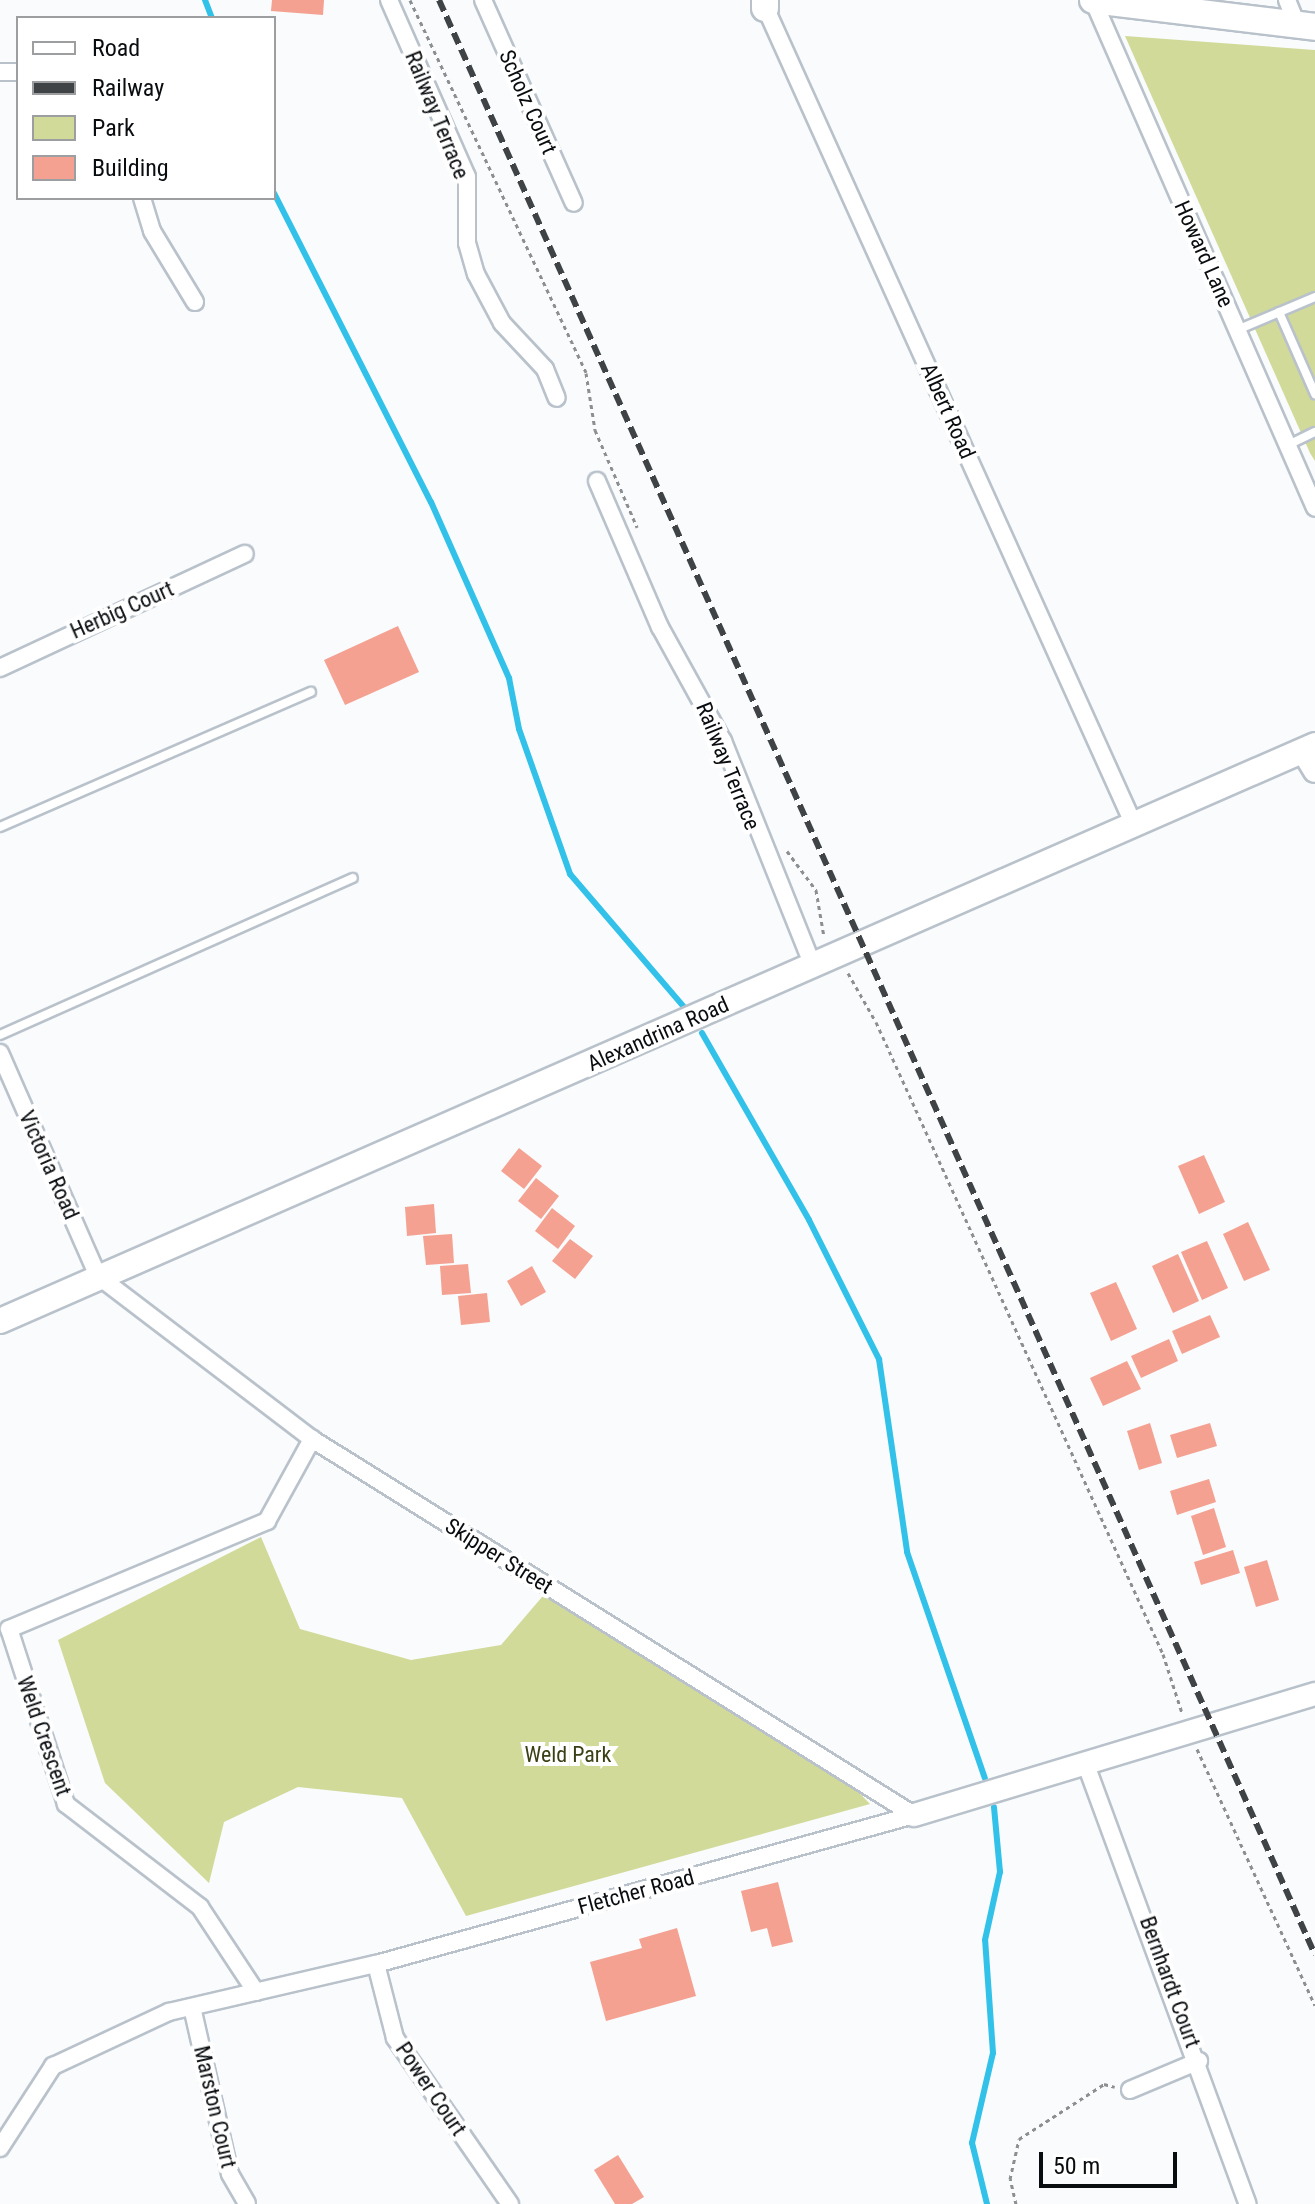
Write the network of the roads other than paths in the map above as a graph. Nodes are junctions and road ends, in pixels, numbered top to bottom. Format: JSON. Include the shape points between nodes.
{"nodes":[{"id":1,"x":389,"y":0,"type":"edge"},
{"id":2,"x":483,"y":0,"type":"edge"},
{"id":3,"x":1093,"y":0,"type":"edge"},
{"id":4,"x":1287,"y":0,"type":"edge"},
{"id":5,"x":764,"y":3,"type":"edge"},
{"id":6,"x":1306,"y":26,"type":"edge"},
{"id":7,"x":143,"y":200,"type":"edge"},
{"id":8,"x":574,"y":203,"type":"dead end"},
{"id":9,"x":1315,"y":297,"type":"edge"},
{"id":10,"x":195,"y":302,"type":"dead end"},
{"id":11,"x":1279,"y":312,"type":"junction"},
{"id":12,"x":1237,"y":330,"type":"junction"},
{"id":13,"x":1315,"y":394,"type":"edge"},
{"id":14,"x":557,"y":398,"type":"dead end"},
{"id":15,"x":1315,"y":432,"type":"edge"},
{"id":16,"x":1288,"y":445,"type":"junction"},
{"id":17,"x":597,"y":481,"type":"dead end"},
{"id":18,"x":1315,"y":508,"type":"edge"},
{"id":19,"x":245,"y":554,"type":"dead end"},
{"id":20,"x":0,"y":668,"type":"edge"},
{"id":21,"x":311,"y":692,"type":"dead end"},
{"id":22,"x":1311,"y":756,"type":"edge"},
{"id":23,"x":1133,"y":823,"type":"junction"},
{"id":24,"x":0,"y":827,"type":"edge"},
{"id":25,"x":353,"y":878,"type":"dead end"},
{"id":26,"x":824,"y":961,"type":"junction"},
{"id":27,"x":0,"y":1035,"type":"edge"},
{"id":28,"x":0,"y":1053,"type":"edge"},
{"id":29,"x":98,"y":1276,"type":"junction"},
{"id":30,"x":0,"y":1321,"type":"edge"},
{"id":31,"x":312,"y":1439,"type":"junction"},
{"id":32,"x":1315,"y":1694,"type":"edge"},
{"id":33,"x":1085,"y":1762,"type":"junction"},
{"id":34,"x":914,"y":1815,"type":"junction"},
{"id":35,"x":376,"y":1964,"type":"junction"},
{"id":36,"x":256,"y":1992,"type":"junction"},
{"id":37,"x":192,"y":2007,"type":"junction"},
{"id":38,"x":1199,"y":2061,"type":"junction"},
{"id":39,"x":1130,"y":2090,"type":"road end"},
{"id":40,"x":0,"y":2148,"type":"edge"},
{"id":41,"x":247,"y":2204,"type":"edge"},
{"id":42,"x":510,"y":2204,"type":"edge"},
{"id":43,"x":1248,"y":2204,"type":"edge"}],
"edges":[{"from":1,"to":14,"type":"street","name":"Railway Terrace","via":[[467,177],[467,243],[476,274],[502,323],[545,369]]},
{"from":2,"to":8,"type":"street","name":"Scholz Court"},
{"from":3,"to":6,"type":"main road"},
{"from":3,"to":12,"type":"street","name":"Howard Lane"},
{"from":4,"to":6,"type":"street"},
{"from":5,"to":23,"type":"street","name":"Albert Road"},
{"from":7,"to":10,"type":"street","via":[[152,231]]},
{"from":9,"to":11,"type":"lane"},
{"from":11,"to":12,"type":"lane"},
{"from":11,"to":13,"type":"lane"},
{"from":12,"to":16,"type":"street","name":"Howard Lane"},
{"from":15,"to":16,"type":"lane"},
{"from":16,"to":18,"type":"street","name":"Howard Lane"},
{"from":17,"to":26,"type":"street","name":"Railway Terrace","via":[[660,627],[723,741]]},
{"from":19,"to":20,"type":"street","name":"Herbig Court"},
{"from":21,"to":24,"type":"lane"},
{"from":22,"to":23,"type":"main road","name":"Alexandrina Road"},
{"from":23,"to":26,"type":"main road","name":"Alexandrina Road"},
{"from":25,"to":27,"type":"lane"},
{"from":26,"to":29,"type":"main road","name":"Alexandrina Road"},
{"from":28,"to":29,"type":"street","name":"Victoria Road"},
{"from":29,"to":30,"type":"main road","name":"Alexandrina Road"},
{"from":29,"to":31,"type":"street","name":"Skipper Street"},
{"from":31,"to":34,"type":"street","name":"Skipper Street"},
{"from":31,"to":36,"type":"street","name":"Weld Crescent","via":[[267,1521],[9,1629],[66,1804],[200,1907]]},
{"from":32,"to":33,"type":"street","name":"Fletcher Road"},
{"from":33,"to":34,"type":"street","name":"Fletcher Road"},
{"from":33,"to":38,"type":"street","name":"Bernhardt Court"},
{"from":34,"to":35,"type":"street","name":"Fletcher Road"},
{"from":35,"to":36,"type":"street","name":"Fletcher Road"},
{"from":35,"to":42,"type":"street","name":"Power Court","via":[[395,2038]]},
{"from":36,"to":37,"type":"street","name":"Fletcher Road"},
{"from":37,"to":40,"type":"street","name":"Fletcher Road","via":[[53,2066]]},
{"from":37,"to":41,"type":"street","name":"Marston Court","via":[[230,2174]]},
{"from":38,"to":39,"type":"street"},
{"from":38,"to":43,"type":"street","name":"Bernhardt Court"}]}
